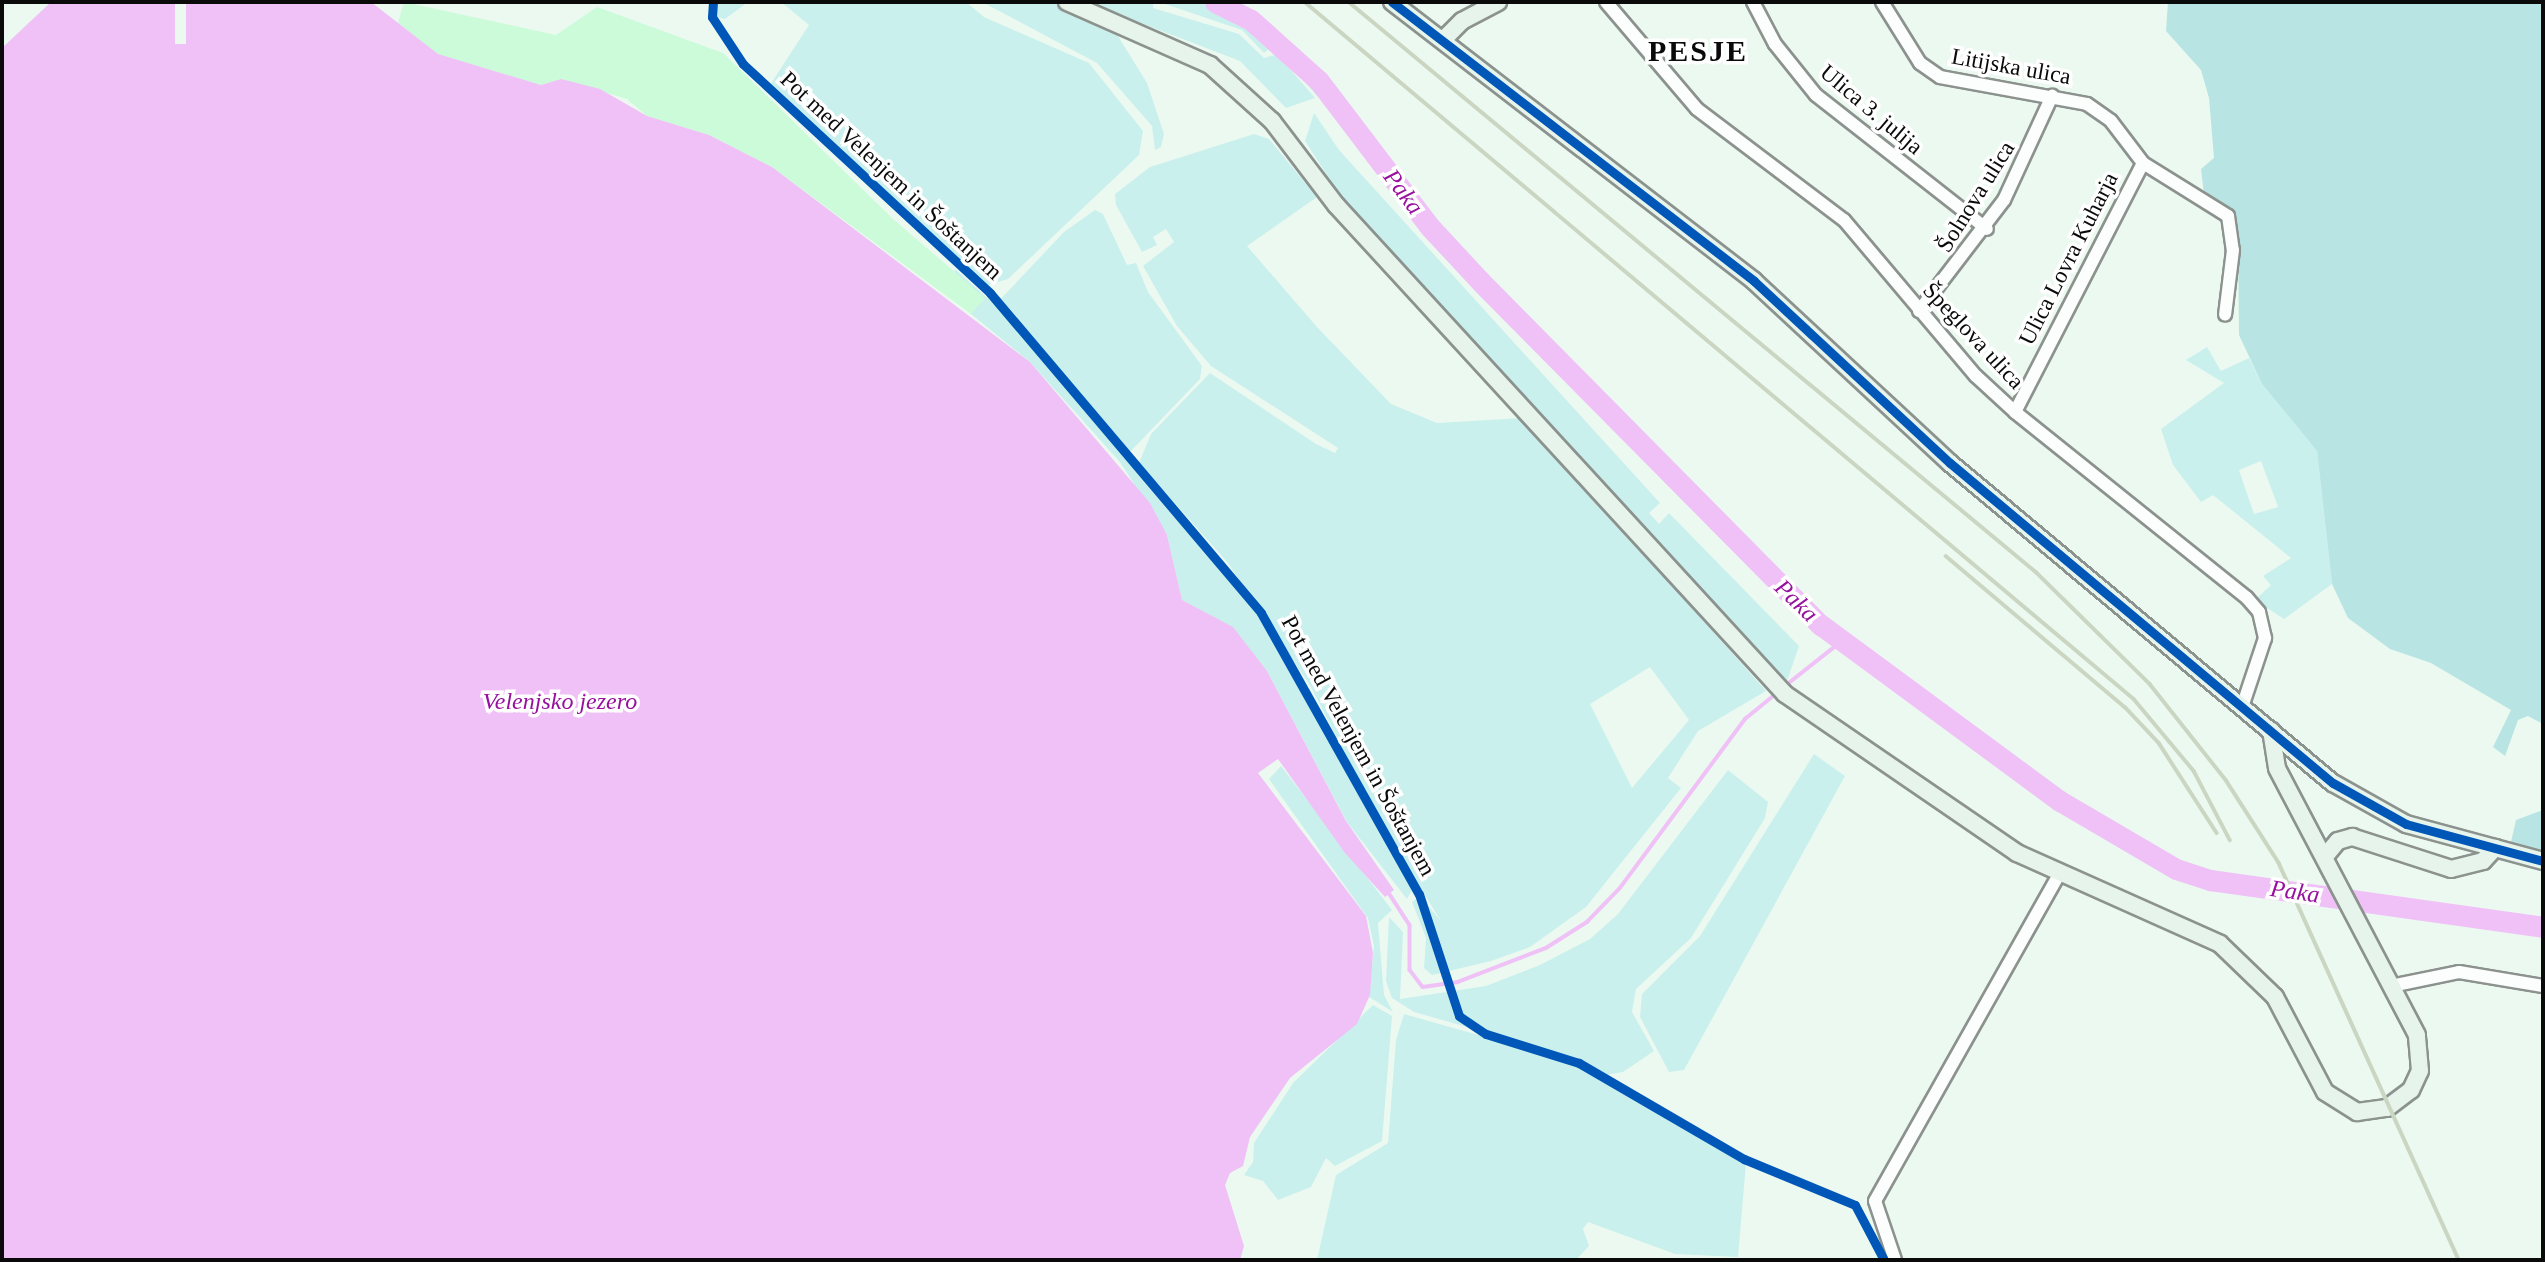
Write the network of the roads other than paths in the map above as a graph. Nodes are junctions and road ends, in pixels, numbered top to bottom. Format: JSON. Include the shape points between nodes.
{"nodes":[{"id":1,"x":1067,"y":2,"type":"edge"},
{"id":2,"x":1392,"y":2,"type":"edge"},
{"id":3,"x":1606,"y":2,"type":"edge"},
{"id":4,"x":1753,"y":2,"type":"edge"},
{"id":5,"x":1882,"y":2,"type":"edge"},
{"id":6,"x":1486,"y":4,"type":"edge"},
{"id":7,"x":1443,"y":40,"type":"junction"},
{"id":8,"x":2052,"y":96,"type":"junction"},
{"id":9,"x":2143,"y":163,"type":"junction"},
{"id":10,"x":1986,"y":229,"type":"junction"},
{"id":11,"x":1919,"y":311,"type":"junction"},
{"id":12,"x":2225,"y":315,"type":"dead end"},
{"id":13,"x":2015,"y":412,"type":"junction"},
{"id":14,"x":2243,"y":704,"type":"junction"},
{"id":15,"x":2271,"y":730,"type":"junction"},
{"id":16,"x":2495,"y":848,"type":"junction"},
{"id":17,"x":2327,"y":854,"type":"junction"},
{"id":18,"x":2543,"y":862,"type":"edge"},
{"id":19,"x":2059,"y":875,"type":"junction"},
{"id":20,"x":2391,"y":986,"type":"junction"},
{"id":21,"x":2543,"y":986,"type":"edge"},
{"id":22,"x":1895,"y":1260,"type":"edge"}],
"edges":[{"from":1,"to":19,"type":"street","via":[[1210,65],[1272,121],[1336,205],[1785,694],[1929,797]]},
{"from":2,"to":7,"type":"street"},
{"from":3,"to":11,"type":"street","name":"Špeglova ulica","via":[[1697,108],[1844,220]]},
{"from":4,"to":10,"type":"street","name":"Ulica 3. julija","via":[[1775,44],[1816,95]]},
{"from":5,"to":8,"type":"street","name":"Litijska ulica","via":[[1920,64],[1940,77]]},
{"from":6,"to":7,"type":"street"},
{"from":7,"to":14,"type":"street","via":[[1754,281],[1950,463]]},
{"from":8,"to":9,"type":"street","name":"Litijska ulica","via":[[2103,114]]},
{"from":8,"to":10,"type":"street","name":"Šolnova ulica","via":[[2027,158]]},
{"from":9,"to":12,"type":"street","name":"Litijska ulica","via":[[2228,216],[2233,250]]},
{"from":9,"to":13,"type":"street","name":"Ulica Lovra Kuharja"},
{"from":10,"to":11,"type":"street","name":"Šolnova ulica"},
{"from":11,"to":13,"type":"street","name":"Špeglova ulica"},
{"from":13,"to":14,"type":"street","name":"Špeglova ulica","via":[[2259,612],[2265,638]]},
{"from":14,"to":15,"type":"street"},
{"from":15,"to":16,"type":"street","via":[[2371,807]]},
{"from":15,"to":17,"type":"street","via":[[2271,755]]},
{"from":16,"to":17,"type":"street","via":[[2483,861],[2451,869],[2352,838],[2338,841]]},
{"from":16,"to":18,"type":"street"},
{"from":17,"to":20,"type":"street"},
{"from":19,"to":20,"type":"street","via":[[2185,925],[2241,959],[2275,997],[2325,1092],[2357,1112],[2398,1102],[2420,1071],[2417,1035]]},
{"from":19,"to":22,"type":"street","via":[[1875,1201]]},
{"from":20,"to":21,"type":"street","via":[[2459,972]]}]}
